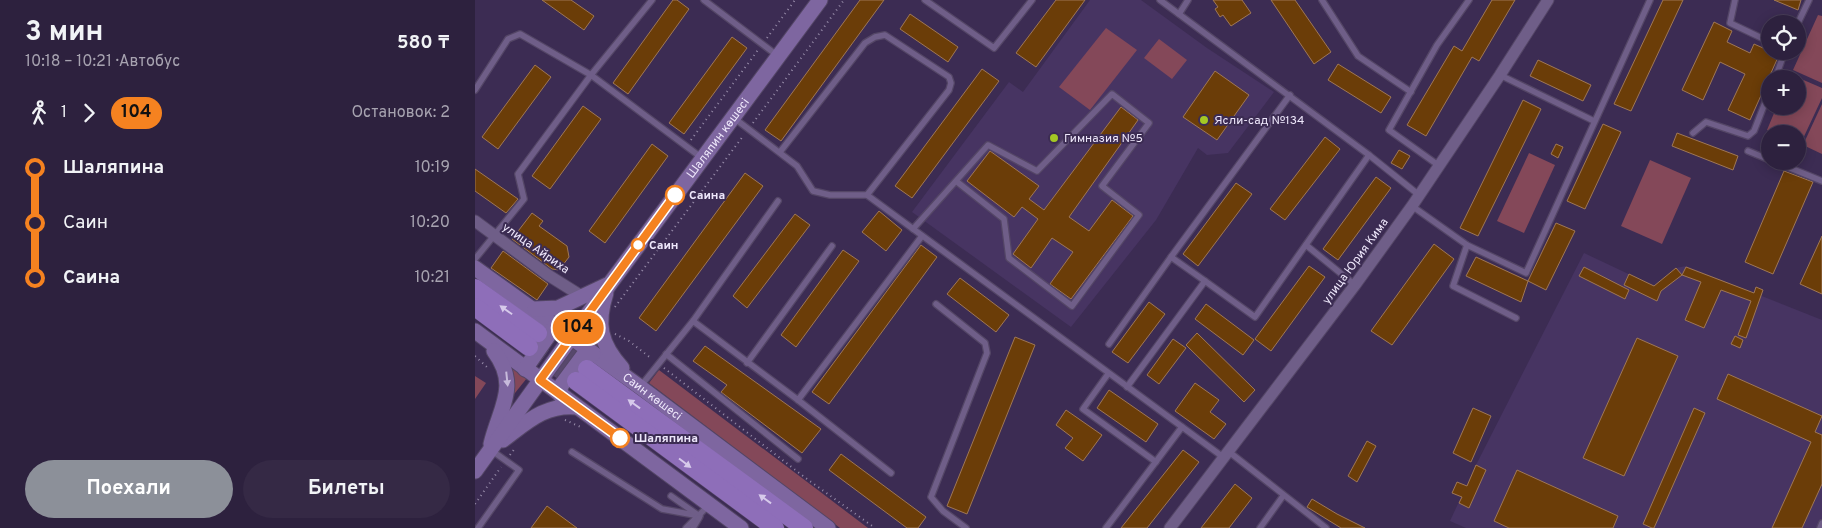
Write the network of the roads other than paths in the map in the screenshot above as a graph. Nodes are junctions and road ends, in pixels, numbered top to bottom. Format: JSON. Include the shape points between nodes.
{"nodes":[{"id":1,"x":652,"y":0,"type":"edge"},
{"id":2,"x":704,"y":0,"type":"edge"},
{"id":3,"x":925,"y":0,"type":"edge"},
{"id":4,"x":1032,"y":0,"type":"edge"},
{"id":5,"x":1160,"y":0,"type":"edge"},
{"id":6,"x":1188,"y":0,"type":"edge"},
{"id":7,"x":1322,"y":0,"type":"edge"},
{"id":8,"x":1469,"y":0,"type":"edge"},
{"id":9,"x":1548,"y":0,"type":"edge"},
{"id":10,"x":1650,"y":0,"type":"edge"},
{"id":11,"x":1735,"y":0,"type":"edge"},
{"id":12,"x":1809,"y":0,"type":"edge"},
{"id":13,"x":817,"y":1,"type":"edge"},
{"id":14,"x":1179,"y":14,"type":"junction"},
{"id":15,"x":1802,"y":15,"type":"edge"},
{"id":16,"x":1761,"y":38,"type":"edge"},
{"id":17,"x":778,"y":56,"type":"junction"},
{"id":18,"x":591,"y":75,"type":"junction"},
{"id":19,"x":1500,"y":75,"type":"junction"},
{"id":20,"x":475,"y":90,"type":"edge"},
{"id":21,"x":1411,"y":92,"type":"junction"},
{"id":22,"x":1290,"y":95,"type":"junction"},
{"id":23,"x":1761,"y":113,"type":"edge"},
{"id":24,"x":733,"y":117,"type":"junction"},
{"id":25,"x":1594,"y":120,"type":"junction"},
{"id":26,"x":1693,"y":133,"type":"dead end"},
{"id":27,"x":1748,"y":151,"type":"dead end"},
{"id":28,"x":780,"y":152,"type":"junction"},
{"id":29,"x":1369,"y":155,"type":"junction"},
{"id":30,"x":1761,"y":156,"type":"edge"},
{"id":31,"x":702,"y":158,"type":"junction"},
{"id":32,"x":1438,"y":165,"type":"junction"},
{"id":33,"x":1794,"y":170,"type":"edge"},
{"id":34,"x":956,"y":181,"type":"junction"},
{"id":35,"x":1822,"y":181,"type":"edge"},
{"id":36,"x":867,"y":195,"type":"junction"},
{"id":37,"x":1419,"y":195,"type":"junction"},
{"id":38,"x":778,"y":201,"type":"dead end"},
{"id":39,"x":1412,"y":206,"type":"junction"},
{"id":40,"x":475,"y":221,"type":"edge"},
{"id":41,"x":913,"y":230,"type":"junction"},
{"id":42,"x":495,"y":236,"type":"junction"},
{"id":43,"x":922,"y":236,"type":"junction"},
{"id":44,"x":1306,"y":245,"type":"junction"},
{"id":45,"x":1467,"y":245,"type":"junction"},
{"id":46,"x":832,"y":246,"type":"dead end"},
{"id":47,"x":1171,"y":257,"type":"junction"},
{"id":48,"x":475,"y":259,"type":"edge"},
{"id":49,"x":475,"y":268,"type":"edge"},
{"id":50,"x":1205,"y":281,"type":"junction"},
{"id":51,"x":1355,"y":284,"type":"junction"},
{"id":52,"x":609,"y":285,"type":"junction"},
{"id":53,"x":475,"y":288,"type":"edge"},
{"id":54,"x":583,"y":297,"type":"junction"},
{"id":55,"x":936,"y":304,"type":"dead end"},
{"id":56,"x":475,"y":308,"type":"edge"},
{"id":57,"x":535,"y":309,"type":"junction"},
{"id":58,"x":1515,"y":318,"type":"dead end"},
{"id":59,"x":693,"y":321,"type":"junction"},
{"id":60,"x":555,"y":326,"type":"junction"},
{"id":61,"x":479,"y":334,"type":"edge"},
{"id":62,"x":571,"y":338,"type":"junction"},
{"id":63,"x":1109,"y":344,"type":"dead end"},
{"id":64,"x":666,"y":354,"type":"junction"},
{"id":65,"x":747,"y":362,"type":"junction"},
{"id":66,"x":585,"y":368,"type":"junction"},
{"id":67,"x":525,"y":370,"type":"junction"},
{"id":68,"x":1109,"y":374,"type":"junction"},
{"id":69,"x":540,"y":380,"type":"junction"},
{"id":70,"x":641,"y":387,"type":"junction"},
{"id":71,"x":1127,"y":387,"type":"junction"},
{"id":72,"x":561,"y":396,"type":"junction"},
{"id":73,"x":798,"y":400,"type":"junction"},
{"id":74,"x":577,"y":407,"type":"junction"},
{"id":75,"x":1182,"y":427,"type":"junction"},
{"id":76,"x":490,"y":450,"type":"junction"},
{"id":77,"x":571,"y":452,"type":"dead end"},
{"id":78,"x":1226,"y":454,"type":"junction"},
{"id":79,"x":798,"y":458,"type":"dead end"},
{"id":80,"x":1156,"y":462,"type":"junction"},
{"id":81,"x":475,"y":471,"type":"edge"},
{"id":82,"x":891,"y":473,"type":"dead end"},
{"id":83,"x":671,"y":496,"type":"dead end"},
{"id":84,"x":1283,"y":496,"type":"junction"},
{"id":85,"x":705,"y":510,"type":"junction"},
{"id":86,"x":1822,"y":523,"type":"edge"},
{"id":87,"x":478,"y":528,"type":"edge"},
{"id":88,"x":685,"y":528,"type":"edge"},
{"id":89,"x":693,"y":528,"type":"edge"},
{"id":90,"x":741,"y":528,"type":"edge"},
{"id":91,"x":775,"y":528,"type":"edge"},
{"id":92,"x":804,"y":528,"type":"edge"},
{"id":93,"x":828,"y":528,"type":"edge"},
{"id":94,"x":966,"y":528,"type":"edge"},
{"id":95,"x":1106,"y":528,"type":"edge"},
{"id":96,"x":1170,"y":528,"type":"edge"},
{"id":97,"x":1260,"y":528,"type":"edge"},
{"id":98,"x":1326,"y":528,"type":"edge"},
{"id":99,"x":1820,"y":528,"type":"edge"}],
"edges":[{"from":1,"to":18,"type":"lane"},
{"from":2,"to":17,"type":"lane"},
{"from":3,"to":4,"type":"lane","via":[[994,48]]},
{"from":5,"to":14,"type":"lane"},
{"from":6,"to":14,"type":"lane"},
{"from":7,"to":21,"type":"lane","via":[[1358,56]]},
{"from":8,"to":21,"type":"lane","via":[[1437,45]]},
{"from":9,"to":19,"type":"street","name":"улица Юрия Кима"},
{"from":10,"to":25,"type":"lane"},
{"from":11,"to":16,"type":"lane","via":[[1730,23]]},
{"from":12,"to":15,"type":"lane"},
{"from":13,"to":17,"type":"main road","name":"Шаляпин көшесі"},
{"from":14,"to":22,"type":"lane"},
{"from":17,"to":24,"type":"main road","name":"Шаляпин көшесі"},
{"from":18,"to":20,"type":"lane","via":[[520,34],[508,39]]},
{"from":18,"to":31,"type":"lane"},
{"from":18,"to":42,"type":"lane","via":[[518,174],[524,199]]},
{"from":19,"to":25,"type":"lane"},
{"from":19,"to":32,"type":"street","name":"улица Юрия Кима"},
{"from":21,"to":32,"type":"lane","via":[[1389,130]]},
{"from":22,"to":29,"type":"lane"},
{"from":22,"to":47,"type":"lane"},
{"from":23,"to":26,"type":"lane","via":[[1754,131],[1748,136],[1706,122]]},
{"from":24,"to":28,"type":"lane"},
{"from":24,"to":31,"type":"main road","name":"Шаляпин көшесі"},
{"from":25,"to":45,"type":"lane","via":[[1526,273]]},
{"from":27,"to":30,"type":"lane"},
{"from":28,"to":36,"type":"lane","via":[[797,166],[813,191],[830,195]]},
{"from":28,"to":36,"type":"lane","via":[[865,43],[885,35],[949,77],[951,83],[949,90]]},
{"from":29,"to":37,"type":"lane"},
{"from":29,"to":44,"type":"lane"},
{"from":31,"to":52,"type":"main road","name":"Шаляпин көшесі"},
{"from":32,"to":37,"type":"street","name":"улица Юрия Кима"},
{"from":33,"to":35,"type":"lane"},
{"from":34,"to":34,"type":"lane","via":[[988,145],[1037,171],[1112,94],[1149,123],[1102,186],[1139,215],[1072,306],[1009,258],[1004,219]]},
{"from":34,"to":41,"type":"lane"},
{"from":36,"to":41,"type":"lane"},
{"from":37,"to":39,"type":"street","name":"улица Юрия Кима"},
{"from":38,"to":59,"type":"lane"},
{"from":39,"to":45,"type":"lane"},
{"from":39,"to":51,"type":"street","name":"улица Юрия Кима"},
{"from":40,"to":42,"type":"street","name":"улица Айриха"},
{"from":41,"to":43,"type":"lane"},
{"from":42,"to":48,"type":"lane"},
{"from":42,"to":54,"type":"street","name":"улица Айриха"},
{"from":43,"to":68,"type":"lane"},
{"from":43,"to":73,"type":"lane"},
{"from":44,"to":50,"type":"lane","via":[[1255,317]]},
{"from":44,"to":51,"type":"lane"},
{"from":45,"to":58,"type":"lane","via":[[1453,286]]},
{"from":46,"to":65,"type":"lane"},
{"from":47,"to":50,"type":"lane"},
{"from":47,"to":63,"type":"lane"},
{"from":49,"to":57,"type":"main road","name":"Саин көшесі"},
{"from":50,"to":71,"type":"lane"},
{"from":51,"to":78,"type":"street","name":"улица Юрия Кима"},
{"from":52,"to":54,"type":"main road"},
{"from":52,"to":62,"type":"main road","name":"Шаляпин көшесі"},
{"from":52,"to":70,"type":"main road","via":[[603,302],[601,326],[605,346]]},
{"from":56,"to":53,"type":"main road","one_way":true,"via":[[533,340]]},
{"from":54,"to":57,"type":"main road","via":[[558,308]]},
{"from":55,"to":94,"type":"lane","via":[[985,343],[987,353],[931,497],[943,511]]},
{"from":57,"to":60,"type":"main road","name":"Саин көшесі"},
{"from":59,"to":64,"type":"lane"},
{"from":59,"to":65,"type":"lane"},
{"from":60,"to":62,"type":"main road","name":"Саин көшесі"},
{"from":60,"to":67,"type":"main road"},
{"from":61,"to":67,"type":"main road"},
{"from":61,"to":76,"type":"main road","one_way":true,"via":[[502,362],[508,384]]},
{"from":62,"to":66,"type":"main road","name":"Саин көшесі"},
{"from":62,"to":69,"type":"main road","name":"Шаляпин көшесі"},
{"from":64,"to":70,"type":"lane"},
{"from":64,"to":79,"type":"lane"},
{"from":65,"to":73,"type":"lane"},
{"from":66,"to":70,"type":"main road","name":"Саин көшесі"},
{"from":66,"to":72,"type":"main road","via":[[583,356],[560,387]]},
{"from":66,"to":91,"type":"main road","name":"Саин көшесі","one_way":true},
{"from":92,"to":66,"type":"main road","name":"Саин көшесі","one_way":true},
{"from":67,"to":69,"type":"main road"},
{"from":68,"to":71,"type":"lane"},
{"from":68,"to":80,"type":"lane","via":[[1083,409]]},
{"from":69,"to":72,"type":"main road"},
{"from":69,"to":76,"type":"main road","name":"Шаляпин көшесі"},
{"from":70,"to":93,"type":"main road","name":"Саин көшесі"},
{"from":71,"to":75,"type":"lane"},
{"from":72,"to":74,"type":"main road"},
{"from":73,"to":82,"type":"lane"},
{"from":74,"to":76,"type":"main road","via":[[555,407],[538,414]]},
{"from":74,"to":85,"type":"main road"},
{"from":75,"to":78,"type":"lane"},
{"from":75,"to":80,"type":"lane"},
{"from":76,"to":81,"type":"main road","name":"Шаляпин көшесі"},
{"from":76,"to":87,"type":"lane","via":[[519,470]]},
{"from":77,"to":85,"type":"lane","via":[[662,509]]},
{"from":78,"to":84,"type":"lane"},
{"from":78,"to":96,"type":"street","name":"улица Юрия Кима"},
{"from":80,"to":95,"type":"lane"},
{"from":83,"to":85,"type":"lane"},
{"from":84,"to":97,"type":"lane"},
{"from":84,"to":98,"type":"lane"},
{"from":85,"to":88,"type":"lane"},
{"from":85,"to":89,"type":"lane"},
{"from":85,"to":90,"type":"main road"},
{"from":86,"to":99,"type":"lane"}]}
